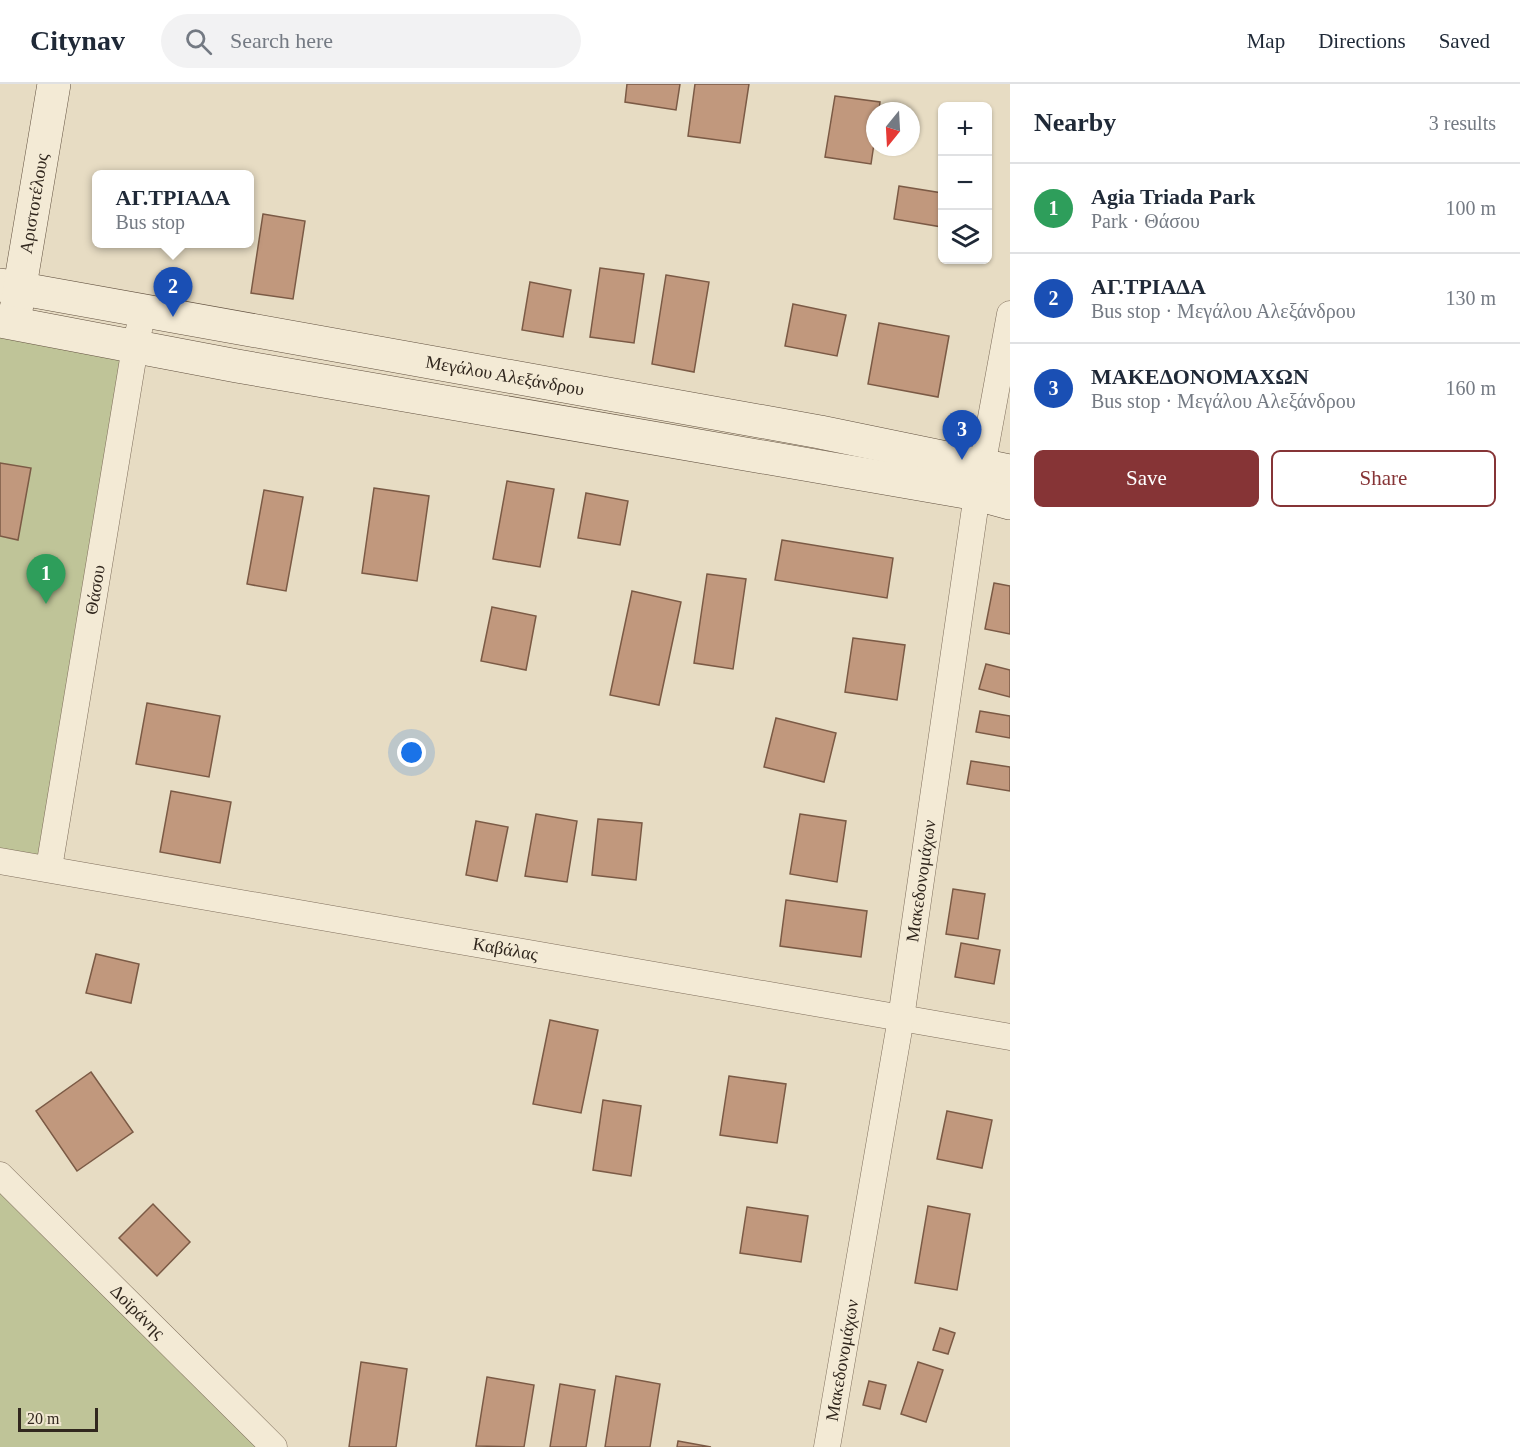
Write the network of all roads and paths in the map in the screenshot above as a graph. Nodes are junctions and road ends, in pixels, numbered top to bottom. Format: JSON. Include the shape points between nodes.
{"nodes":[{"id":1,"x":54,"y":84,"type":"edge"},
{"id":2,"x":10,"y":287,"type":"edge"},
{"id":3,"x":142,"y":312,"type":"junction"},
{"id":4,"x":1010,"y":314,"type":"edge"},
{"id":5,"x":7,"y":322,"type":"edge"},
{"id":6,"x":135,"y":347,"type":"junction"},
{"id":7,"x":991,"y":476,"type":"edge"},
{"id":8,"x":1010,"y":503,"type":"edge"},
{"id":9,"x":0,"y":861,"type":"edge"},
{"id":10,"x":49,"y":868,"type":"junction"},
{"id":11,"x":901,"y":1018,"type":"junction"},
{"id":12,"x":1010,"y":1037,"type":"edge"},
{"id":13,"x":0,"y":1175,"type":"edge"},
{"id":14,"x":274,"y":1447,"type":"edge"},
{"id":15,"x":827,"y":1447,"type":"edge"}],
"edges":[{"from":1,"to":2,"type":"street","name":"Αριστοτέλους"},
{"from":2,"to":3,"type":"street","name":"Μεγάλου Αλεξάνδρου"},
{"from":2,"to":5,"type":"street","name":"Αριστοτέλους"},
{"from":3,"to":6,"type":"street","name":"Θάσου"},
{"from":3,"to":7,"type":"street","name":"Μεγάλου Αλεξάνδρου","via":[[611,395]]},
{"from":4,"to":7,"type":"street","name":"Μακεδονομάχων"},
{"from":5,"to":6,"type":"street","name":"Μεγάλου Αλεξάνδρου"},
{"from":6,"to":7,"type":"street","name":"Μεγάλου Αλεξάνδρου"},
{"from":6,"to":10,"type":"street","name":"Θάσου"},
{"from":7,"to":8,"type":"street","name":"Μεγάλου Αλεξάνδρου"},
{"from":7,"to":11,"type":"street","name":"Μακεδονομάχων"},
{"from":9,"to":10,"type":"street","name":"Καβάλας"},
{"from":10,"to":11,"type":"street","name":"Καβάλας"},
{"from":11,"to":12,"type":"street","name":"Καβάλας"},
{"from":11,"to":15,"type":"street","name":"Μακεδονομάχων"},
{"from":13,"to":14,"type":"street","name":"Δοϊράνης"}]}
